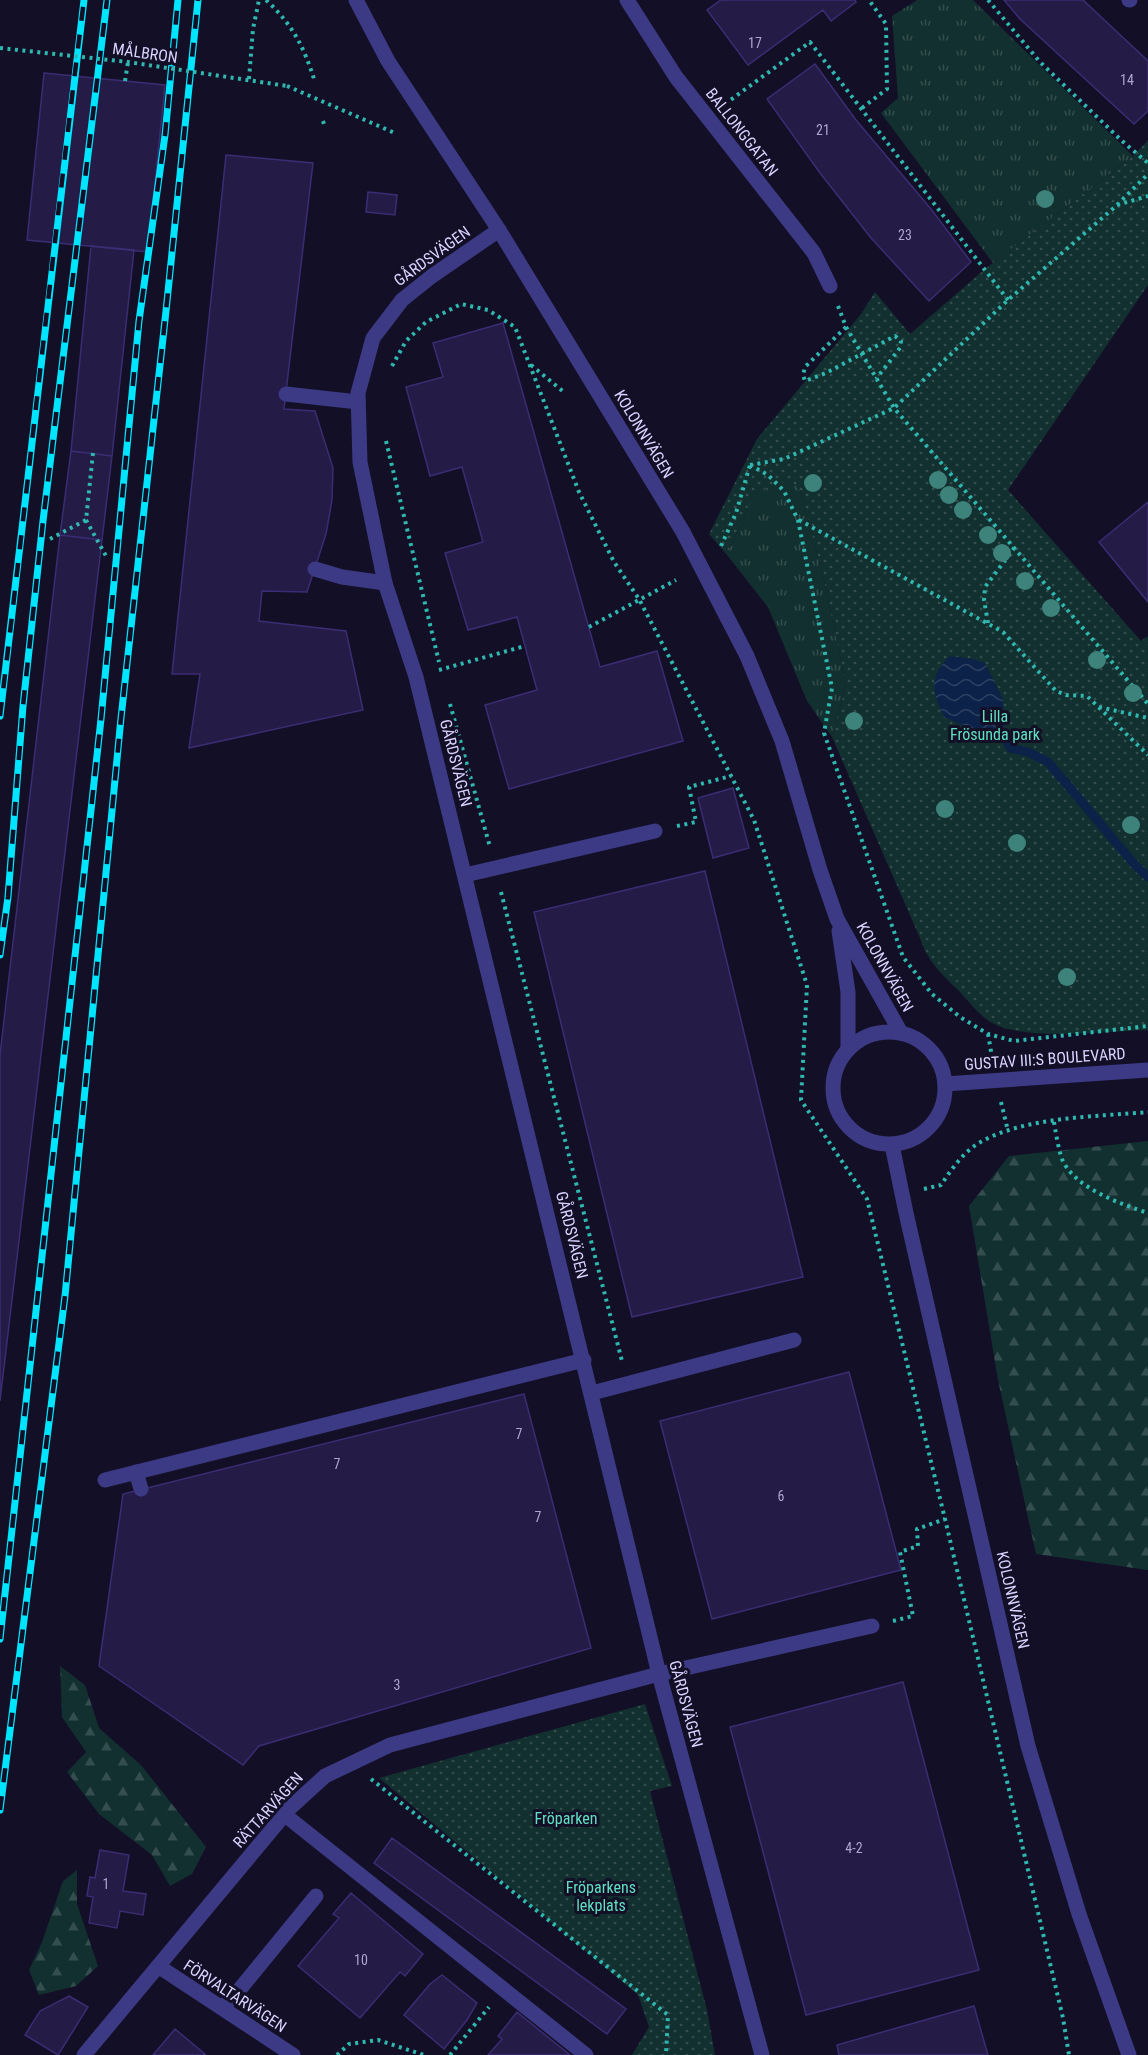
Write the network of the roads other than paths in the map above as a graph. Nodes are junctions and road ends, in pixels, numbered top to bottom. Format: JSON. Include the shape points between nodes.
{"nodes":[{"id":1,"x":356,"y":0,"type":"edge"},
{"id":2,"x":627,"y":0,"type":"edge"},
{"id":3,"x":500,"y":230,"type":"junction"},
{"id":4,"x":830,"y":286,"type":"dead end"},
{"id":5,"x":286,"y":394,"type":"dead end"},
{"id":6,"x":358,"y":402,"type":"junction"},
{"id":7,"x":315,"y":568,"type":"dead end"},
{"id":8,"x":386,"y":583,"type":"junction"},
{"id":9,"x":655,"y":831,"type":"road end"},
{"id":10,"x":465,"y":875,"type":"junction"},
{"id":11,"x":837,"y":919,"type":"junction"},
{"id":12,"x":901,"y":1032,"type":"junction"},
{"id":13,"x":848,"y":1048,"type":"junction"},
{"id":14,"x":1148,"y":1070,"type":"edge"},
{"id":15,"x":945,"y":1084,"type":"junction"},
{"id":16,"x":892,"y":1144,"type":"junction"},
{"id":17,"x":794,"y":1340,"type":"dead end"},
{"id":18,"x":584,"y":1360,"type":"junction"},
{"id":19,"x":592,"y":1393,"type":"junction"},
{"id":20,"x":136,"y":1472,"type":"junction"},
{"id":21,"x":105,"y":1480,"type":"dead end"},
{"id":22,"x":141,"y":1489,"type":"dead end"},
{"id":23,"x":872,"y":1626,"type":"dead end"},
{"id":24,"x":659,"y":1674,"type":"junction"},
{"id":25,"x":285,"y":1815,"type":"junction"},
{"id":26,"x":316,"y":1896,"type":"dead end"},
{"id":27,"x":158,"y":1966,"type":"junction"},
{"id":28,"x":222,"y":2008,"type":"junction"},
{"id":29,"x":84,"y":2055,"type":"edge"},
{"id":30,"x":292,"y":2055,"type":"edge"},
{"id":31,"x":586,"y":2055,"type":"edge"},
{"id":32,"x":762,"y":2055,"type":"edge"},
{"id":33,"x":1129,"y":2055,"type":"edge"}],
"edges":[{"from":1,"to":3,"type":"street","name":"KOLONNVÄGEN","via":[[388,61]]},
{"from":2,"to":4,"type":"street","name":"BALLONGGATAN","via":[[676,77],[814,254]]},
{"from":3,"to":6,"type":"street","name":"GÅRDSVÄGEN","via":[[402,300],[373,338]]},
{"from":3,"to":11,"type":"street","name":"KOLONNVÄGEN","via":[[683,532],[747,656],[782,741]]},
{"from":5,"to":6,"type":"street"},
{"from":6,"to":8,"type":"street","name":"GÅRDSVÄGEN","via":[[360,462]]},
{"from":7,"to":8,"type":"street","via":[[342,577]]},
{"from":8,"to":10,"type":"street","name":"GÅRDSVÄGEN","via":[[416,677]]},
{"from":9,"to":10,"type":"street"},
{"from":10,"to":18,"type":"street","name":"GÅRDSVÄGEN"},
{"from":11,"to":12,"type":"street","name":"KOLONNVÄGEN"},
{"from":11,"to":13,"type":"street","name":"KOLONNVÄGEN","via":[[848,992]]},
{"from":12,"to":13,"type":"street","via":[[864,1037]]},
{"from":12,"to":15,"type":"street","via":[[932,1051]]},
{"from":13,"to":16,"type":"street","via":[[832,1083],[834,1102],[842,1120],[873,1143]]},
{"from":14,"to":15,"type":"street","name":"GUSTAV III:S BOULEVARD"},
{"from":15,"to":16,"type":"street","via":[[944,1102],[937,1118],[910,1141]]},
{"from":16,"to":33,"type":"street","name":"KOLONNVÄGEN","via":[[1028,1746],[1079,1914]]},
{"from":17,"to":19,"type":"street"},
{"from":18,"to":19,"type":"street","name":"GÅRDSVÄGEN"},
{"from":18,"to":20,"type":"street"},
{"from":19,"to":24,"type":"street","name":"GÅRDSVÄGEN"},
{"from":20,"to":21,"type":"street"},
{"from":20,"to":22,"type":"street"},
{"from":23,"to":24,"type":"street","name":"RÄTTARVÄGEN"},
{"from":24,"to":25,"type":"street","name":"RÄTTARVÄGEN","via":[[390,1745],[325,1776]]},
{"from":24,"to":32,"type":"street","name":"GÅRDSVÄGEN"},
{"from":25,"to":27,"type":"street","name":"RÄTTARVÄGEN"},
{"from":25,"to":31,"type":"street"},
{"from":26,"to":28,"type":"street"},
{"from":27,"to":28,"type":"street","name":"FÖRVALTARVÄGEN"},
{"from":27,"to":29,"type":"street","name":"RÄTTARVÄGEN"},
{"from":28,"to":30,"type":"street","name":"FÖRVALTARVÄGEN"}]}
